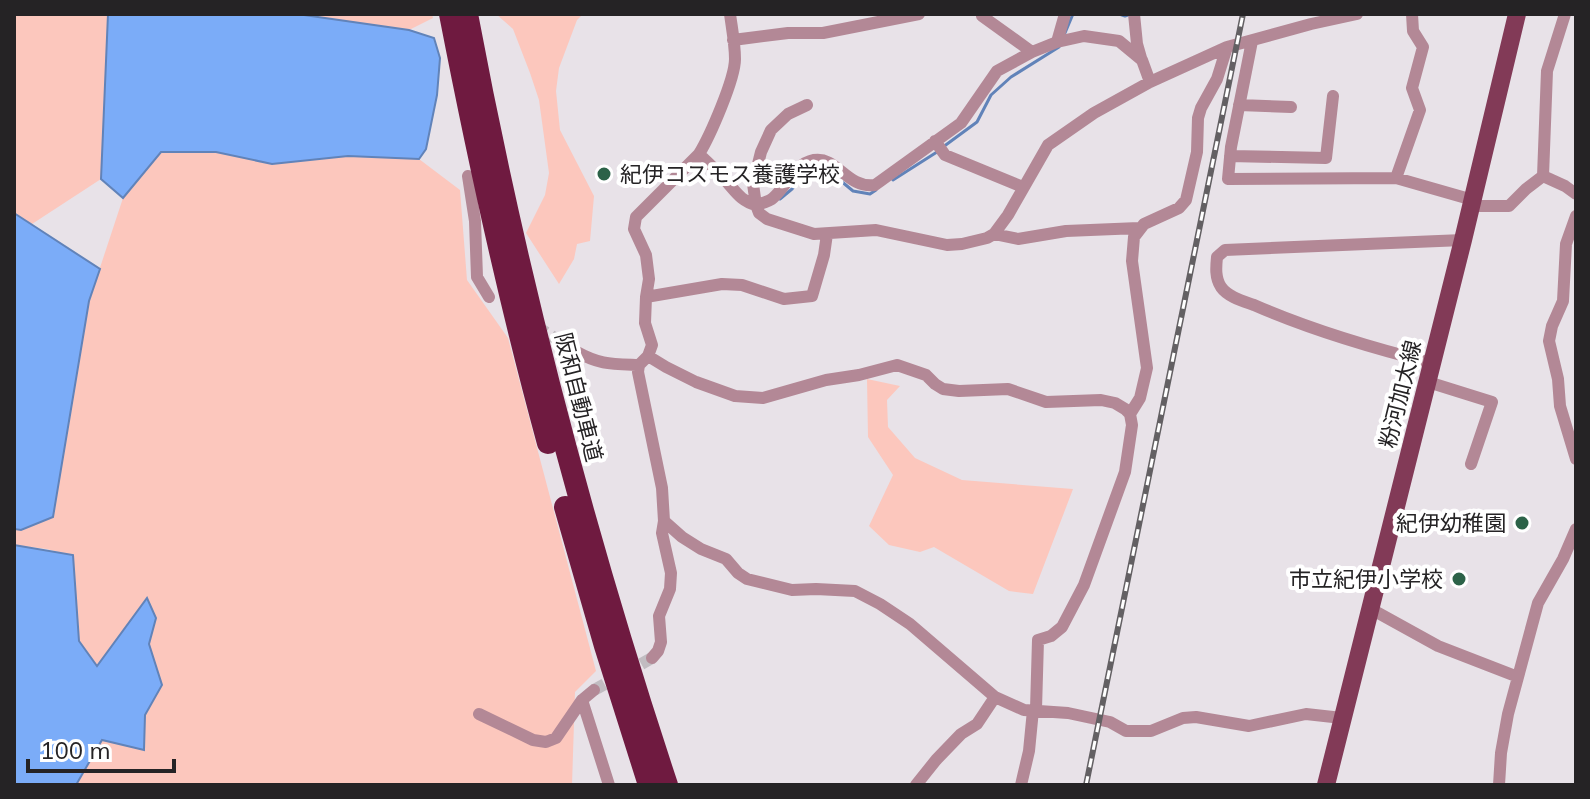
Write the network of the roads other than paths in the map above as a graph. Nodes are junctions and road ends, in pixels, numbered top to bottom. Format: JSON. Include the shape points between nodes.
{"nodes":[{"id":1,"x":450,"y":14,"type":"edge"},
{"id":2,"x":467,"y":14,"type":"edge"},
{"id":3,"x":730,"y":14,"type":"edge"},
{"id":4,"x":919,"y":14,"type":"edge"},
{"id":5,"x":1065,"y":14,"type":"edge"},
{"id":6,"x":1134,"y":14,"type":"edge"},
{"id":7,"x":1357,"y":14,"type":"edge"},
{"id":8,"x":1412,"y":14,"type":"edge"},
{"id":9,"x":1517,"y":14,"type":"edge"},
{"id":10,"x":1565,"y":14,"type":"edge"},
{"id":11,"x":982,"y":16,"type":"edge"},
{"id":12,"x":733,"y":40,"type":"junction"},
{"id":13,"x":1252,"y":41,"type":"junction"},
{"id":14,"x":1057,"y":42,"type":"junction"},
{"id":15,"x":1227,"y":47,"type":"junction"},
{"id":16,"x":1032,"y":52,"type":"junction"},
{"id":17,"x":1142,"y":60,"type":"junction"},
{"id":18,"x":1150,"y":82,"type":"junction"},
{"id":19,"x":1333,"y":96,"type":"dead end"},
{"id":20,"x":807,"y":105,"type":"dead end"},
{"id":21,"x":1239,"y":105,"type":"junction"},
{"id":22,"x":1291,"y":107,"type":"dead end"},
{"id":23,"x":935,"y":141,"type":"junction"},
{"id":24,"x":699,"y":154,"type":"junction"},
{"id":25,"x":1230,"y":156,"type":"junction"},
{"id":26,"x":468,"y":176,"type":"dead end"},
{"id":27,"x":1543,"y":176,"type":"junction"},
{"id":28,"x":1396,"y":178,"type":"junction"},
{"id":29,"x":1023,"y":187,"type":"junction"},
{"id":30,"x":1576,"y":194,"type":"edge"},
{"id":31,"x":1472,"y":203,"type":"junction"},
{"id":32,"x":756,"y":205,"type":"junction"},
{"id":33,"x":1576,"y":216,"type":"edge"},
{"id":34,"x":1139,"y":228,"type":"junction"},
{"id":35,"x":827,"y":234,"type":"junction"},
{"id":36,"x":994,"y":234,"type":"junction"},
{"id":37,"x":1463,"y":240,"type":"junction"},
{"id":38,"x":489,"y":297,"type":"dead end"},
{"id":39,"x":646,"y":297,"type":"junction"},
{"id":40,"x":575,"y":351,"type":"tunnel mouth"},
{"id":41,"x":644,"y":360,"type":"junction"},
{"id":42,"x":1430,"y":372,"type":"junction"},
{"id":43,"x":1130,"y":414,"type":"junction"},
{"id":44,"x":1571,"y":431,"type":"edge"},
{"id":45,"x":1576,"y":459,"type":"edge"},
{"id":46,"x":1471,"y":464,"type":"dead end"},
{"id":47,"x":664,"y":521,"type":"junction"},
{"id":48,"x":1576,"y":529,"type":"edge"},
{"id":49,"x":1371,"y":609,"type":"junction"},
{"id":50,"x":652,"y":658,"type":"dead end"},
{"id":51,"x":1518,"y":677,"type":"junction"},
{"id":52,"x":594,"y":690,"type":"tunnel mouth"},
{"id":53,"x":995,"y":697,"type":"junction"},
{"id":54,"x":582,"y":700,"type":"junction"},
{"id":55,"x":1035,"y":710,"type":"junction"},
{"id":56,"x":479,"y":714,"type":"dead end"},
{"id":57,"x":1342,"y":718,"type":"junction"},
{"id":58,"x":609,"y":785,"type":"edge"},
{"id":59,"x":649,"y":785,"type":"edge"},
{"id":60,"x":667,"y":785,"type":"edge"},
{"id":61,"x":916,"y":785,"type":"edge"},
{"id":62,"x":1021,"y":785,"type":"edge"},
{"id":63,"x":1326,"y":785,"type":"edge"},
{"id":64,"x":1499,"y":785,"type":"edge"}],
"edges":[{"from":1,"to":59,"type":"highway","name":"阪和自動車道","via":[[489,210],[531,380]]},
{"from":2,"to":60,"type":"highway","name":"阪和自動車道","via":[[545,372]]},
{"from":3,"to":12,"type":"street"},
{"from":4,"to":12,"type":"street","via":[[823,33]]},
{"from":5,"to":14,"type":"street"},
{"from":6,"to":17,"type":"street"},
{"from":7,"to":13,"type":"street"},
{"from":8,"to":28,"type":"street","via":[[1413,31],[1423,47],[1412,88],[1420,110]]},
{"from":9,"to":31,"type":"main road","name":"粉河加太線"},
{"from":10,"to":27,"type":"street","via":[[1547,71]]},
{"from":11,"to":16,"type":"street"},
{"from":12,"to":24,"type":"street","via":[[730,83]]},
{"from":13,"to":15,"type":"street"},
{"from":13,"to":21,"type":"street"},
{"from":14,"to":16,"type":"street"},
{"from":14,"to":17,"type":"street","via":[[1084,36],[1119,41]]},
{"from":15,"to":18,"type":"street"},
{"from":15,"to":34,"type":"street","via":[[1198,118],[1186,200]]},
{"from":16,"to":23,"type":"street","via":[[997,71],[961,123]]},
{"from":17,"to":18,"type":"street"},
{"from":18,"to":29,"type":"street","via":[[1048,145]]},
{"from":19,"to":25,"type":"street","via":[[1326,158]]},
{"from":20,"to":32,"type":"street","via":[[771,130],[753,184]]},
{"from":21,"to":22,"type":"street"},
{"from":21,"to":25,"type":"street"},
{"from":23,"to":29,"type":"street","via":[[945,155]]},
{"from":23,"to":32,"type":"street","via":[[875,185],[857,184],[828,162],[814,160],[797,169],[772,200]]},
{"from":24,"to":32,"type":"street","via":[[738,195]]},
{"from":24,"to":39,"type":"street","via":[[636,217],[634,229],[646,255],[649,279]]},
{"from":25,"to":28,"type":"street","via":[[1228,179]]},
{"from":26,"to":38,"type":"street","via":[[477,277]]},
{"from":27,"to":30,"type":"street"},
{"from":27,"to":31,"type":"street","via":[[1509,206]]},
{"from":28,"to":31,"type":"street"},
{"from":29,"to":36,"type":"street"},
{"from":31,"to":37,"type":"main road","name":"粉河加太線"},
{"from":32,"to":35,"type":"street","via":[[767,219]]},
{"from":33,"to":44,"type":"street","via":[[1566,244],[1563,301],[1549,341],[1560,406]]},
{"from":34,"to":36,"type":"street","via":[[1018,239]]},
{"from":34,"to":43,"type":"street","via":[[1132,261],[1147,368]]},
{"from":35,"to":36,"type":"street","via":[[876,230],[947,245]]},
{"from":35,"to":39,"type":"street","via":[[812,296],[784,299],[722,284]]},
{"from":37,"to":42,"type":"main road","name":"粉河加太線"},
{"from":37,"to":42,"type":"street","via":[[1225,250],[1217,257],[1222,288],[1234,297]]},
{"from":39,"to":41,"type":"street","via":[[645,323],[652,345]]},
{"from":40,"to":41,"type":"street","via":[[611,364]]},
{"from":41,"to":43,"type":"street","via":[[735,396],[763,398],[897,365],[926,375],[943,389],[1008,389],[1046,402],[1101,400]]},
{"from":41,"to":47,"type":"street","via":[[638,372]]},
{"from":42,"to":46,"type":"street","via":[[1492,402]]},
{"from":42,"to":49,"type":"main road","name":"粉河加太線"},
{"from":43,"to":55,"type":"street","via":[[1125,472],[1084,585],[1062,627],[1038,640]]},
{"from":44,"to":45,"type":"street"},
{"from":47,"to":50,"type":"street","via":[[670,589],[659,616],[661,642]]},
{"from":47,"to":53,"type":"street","via":[[701,549],[726,559],[747,579],[792,590],[855,591],[868,597],[910,624]]},
{"from":48,"to":51,"type":"street","via":[[1538,603]]},
{"from":49,"to":51,"type":"street","via":[[1438,646]]},
{"from":49,"to":57,"type":"main road","name":"粉河加太線"},
{"from":51,"to":64,"type":"street"},
{"from":52,"to":54,"type":"street"},
{"from":53,"to":55,"type":"street"},
{"from":53,"to":61,"type":"street","via":[[977,724],[961,734]]},
{"from":54,"to":56,"type":"street","via":[[556,738],[546,742]]},
{"from":54,"to":58,"type":"street"},
{"from":55,"to":57,"type":"street","via":[[1110,722],[1126,731],[1151,731],[1196,717],[1249,726],[1306,714]]},
{"from":55,"to":62,"type":"street"},
{"from":57,"to":63,"type":"main road","name":"粉河加太線"}]}
